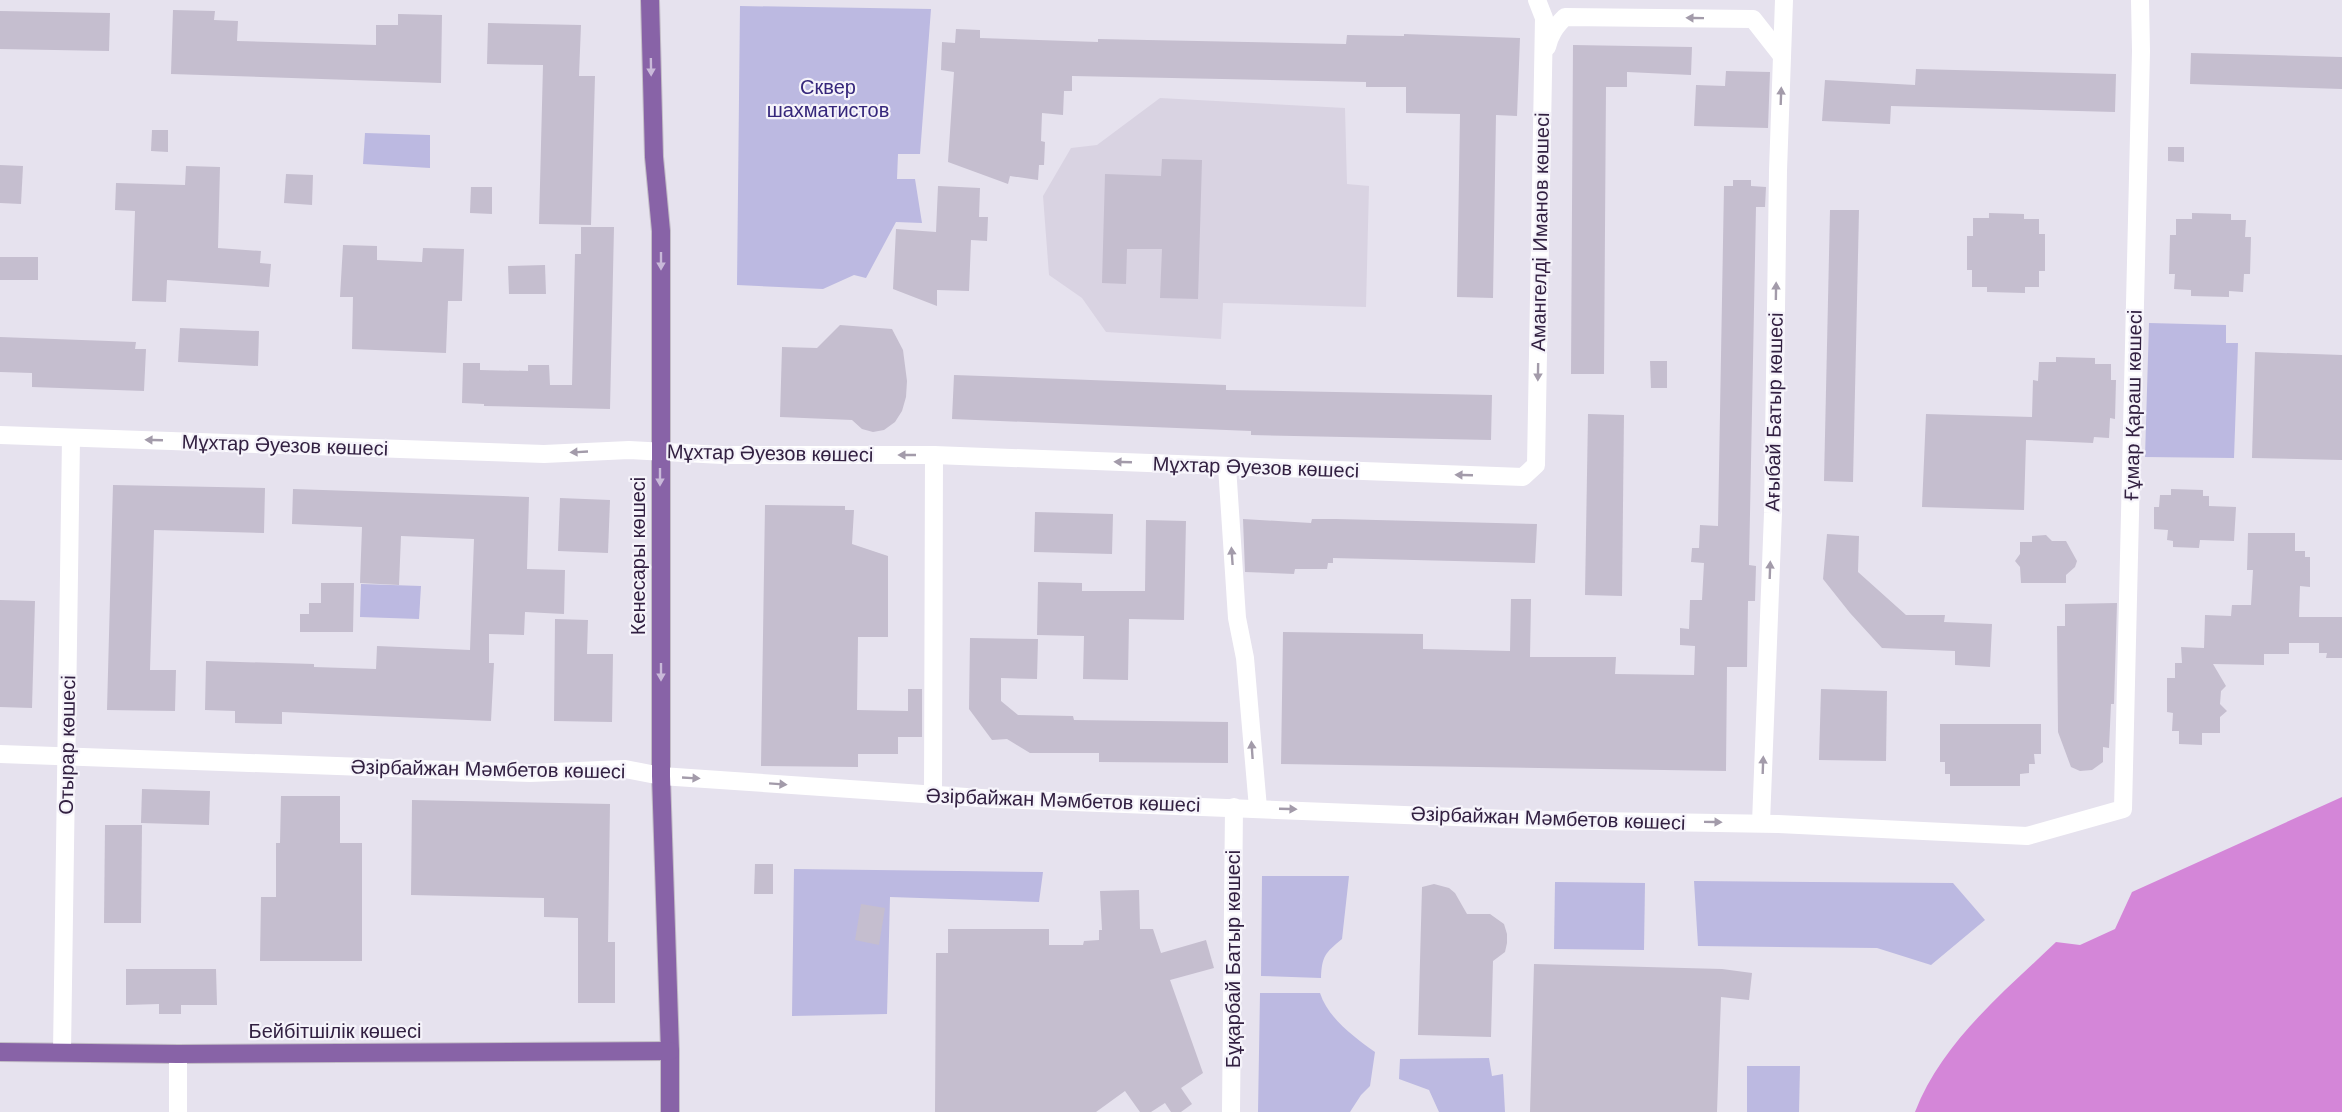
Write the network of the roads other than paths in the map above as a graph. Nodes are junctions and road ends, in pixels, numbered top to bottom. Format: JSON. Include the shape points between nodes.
{"nodes":[{"id":1,"x":650,"y":0,"type":"edge"},
{"id":2,"x":1537,"y":0,"type":"edge"},
{"id":3,"x":1784,"y":0,"type":"edge"},
{"id":4,"x":2140,"y":0,"type":"edge"},
{"id":5,"x":1782,"y":56,"type":"junction"},
{"id":6,"x":1543,"y":64,"type":"junction"},
{"id":7,"x":0,"y":435,"type":"edge"},
{"id":8,"x":71,"y":438,"type":"junction"},
{"id":9,"x":661,"y":452,"type":"junction"},
{"id":10,"x":934,"y":455,"type":"junction"},
{"id":11,"x":1536,"y":465,"type":"joint"},
{"id":12,"x":1227,"y":466,"type":"junction"},
{"id":13,"x":0,"y":754,"type":"edge"},
{"id":14,"x":65,"y":757,"type":"junction"},
{"id":15,"x":661,"y":776,"type":"junction"},
{"id":16,"x":933,"y":796,"type":"junction"},
{"id":17,"x":1234,"y":807,"type":"junction"},
{"id":18,"x":1258,"y":808,"type":"junction"},
{"id":19,"x":2123,"y":809,"type":"joint"},
{"id":20,"x":1761,"y":823,"type":"junction"},
{"id":21,"x":670,"y":1051,"type":"junction"},
{"id":22,"x":0,"y":1052,"type":"edge"},
{"id":23,"x":62,"y":1052,"type":"junction"},
{"id":24,"x":178,"y":1054,"type":"junction"},
{"id":25,"x":178,"y":1112,"type":"edge"},
{"id":26,"x":670,"y":1112,"type":"edge"},
{"id":27,"x":1231,"y":1112,"type":"edge"}],
"edges":[{"from":1,"to":9,"type":"main road","name":"Кенесары көшесі","one_way":true,"via":[[654,157],[661,231]]},
{"from":2,"to":6,"type":"street","name":"Амангелді Иманов көшесі","via":[[1544,18]]},
{"from":3,"to":5,"type":"street","name":"Ағыбай Батыр көшесі"},
{"from":4,"to":19,"type":"street","name":"Ғұмар Қараш көшесі"},
{"from":5,"to":6,"type":"street","one_way":true,"via":[[1753,20],[1565,17],[1549,36]]},
{"from":20,"to":5,"type":"street","name":"Ағыбай Батыр көшесі","one_way":true,"via":[[1773,513]]},
{"from":6,"to":11,"type":"street","name":"Амангелді Иманов көшесі","one_way":true},
{"from":7,"to":8,"type":"street","name":"Мұхтар Әуезов көшесі"},
{"from":9,"to":8,"type":"street","name":"Мұхтар Әуезов көшесі","one_way":true,"via":[[544,454]]},
{"from":8,"to":14,"type":"street","name":"Отырар көшесі"},
{"from":10,"to":9,"type":"street","name":"Мұхтар Әуезов көшесі","one_way":true},
{"from":9,"to":15,"type":"main road","name":"Кенесары көшесі","one_way":true},
{"from":12,"to":10,"type":"street","name":"Мұхтар Әуезов көшесі","one_way":true},
{"from":10,"to":16,"type":"street"},
{"from":11,"to":12,"type":"street","name":"Мұхтар Әуезов көшесі","one_way":true,"via":[[1523,477]]},
{"from":18,"to":12,"type":"street","one_way":true,"via":[[1245,658],[1237,618]]},
{"from":13,"to":14,"type":"street","name":"Әзірбайжан Мәмбетов көшесі"},
{"from":14,"to":15,"type":"street","name":"Әзірбайжан Мәмбетов көшесі","via":[[530,773],[625,769]]},
{"from":14,"to":23,"type":"street","name":"Отырар көшесі"},
{"from":15,"to":16,"type":"street","name":"Әзірбайжан Мәмбетов көшесі","one_way":true},
{"from":15,"to":21,"type":"main road","name":"Кенесары көшесі"},
{"from":16,"to":17,"type":"street","name":"Әзірбайжан Мәмбетов көшесі"},
{"from":17,"to":18,"type":"street","name":"Әзірбайжан Мәмбетов көшесі"},
{"from":17,"to":27,"type":"street","name":"Бұқарбай Батыр көшесі"},
{"from":18,"to":20,"type":"street","name":"Әзірбайжан Мәмбетов көшесі","one_way":true,"via":[[1533,820]]},
{"from":19,"to":20,"type":"street","name":"Әзірбайжан Мәмбетов көшесі","via":[[2026,836]]},
{"from":21,"to":24,"type":"main road","name":"Бейбітшілік көшесі"},
{"from":21,"to":26,"type":"main road","name":"Кенесары көшесі"},
{"from":22,"to":23,"type":"main road","name":"Бейбітшілік көшесі"},
{"from":23,"to":24,"type":"main road","name":"Бейбітшілік көшесі"},
{"from":24,"to":25,"type":"street"}]}
